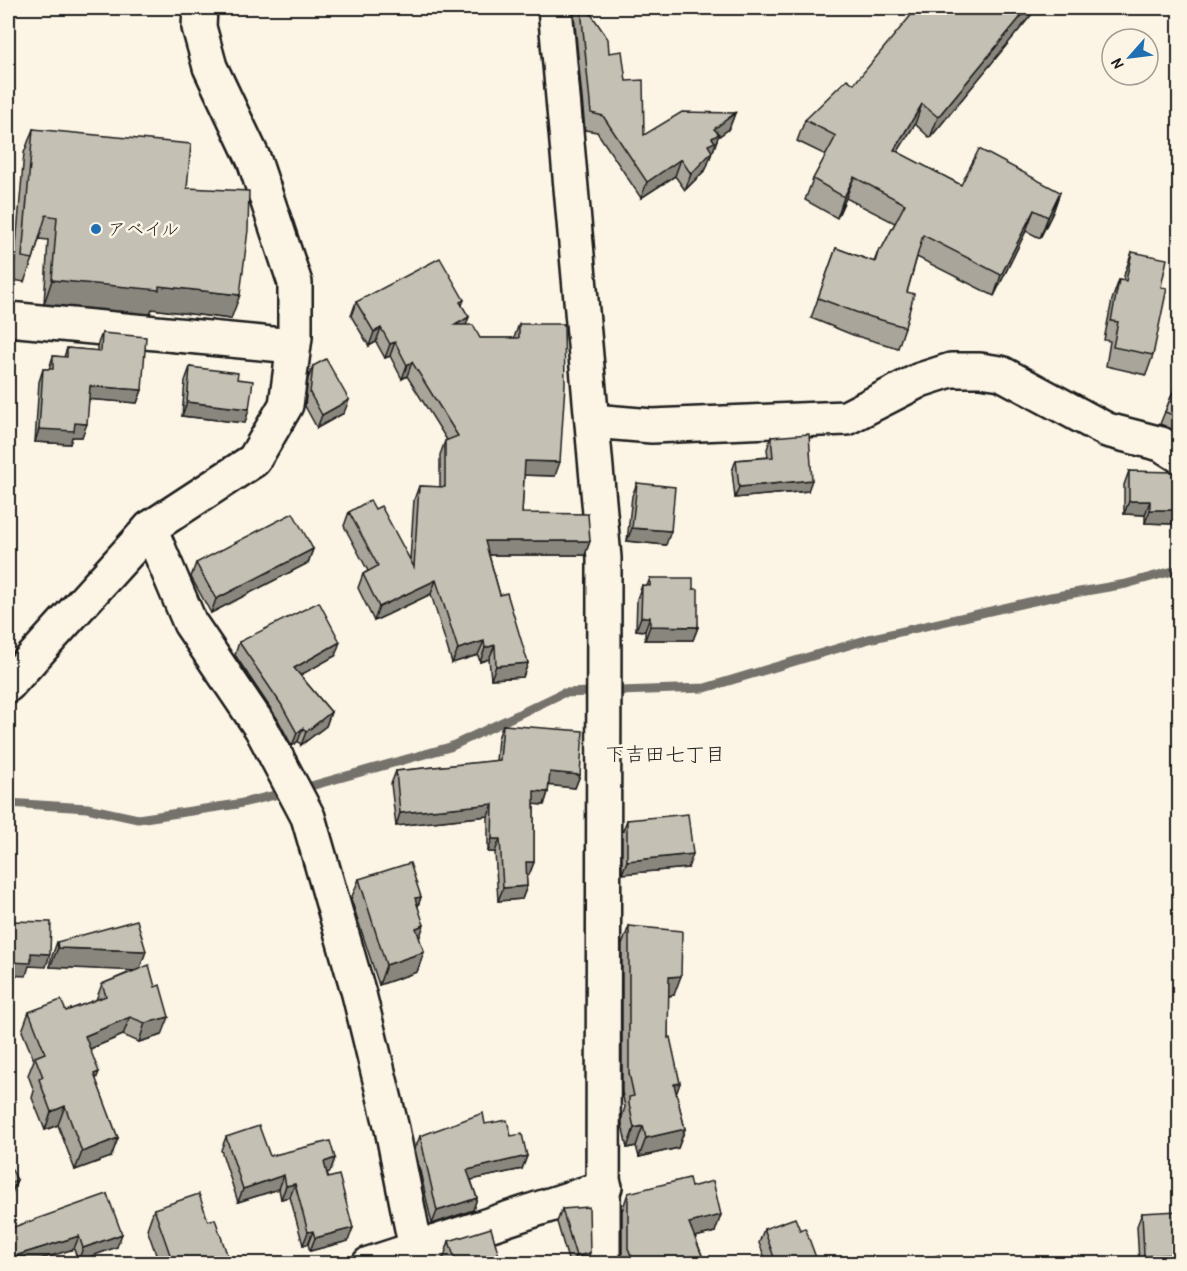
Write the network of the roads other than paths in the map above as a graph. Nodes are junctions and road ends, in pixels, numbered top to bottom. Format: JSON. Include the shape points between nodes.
{"nodes":[{"id":1,"x":200,"y":8,"type":"edge"},
{"id":2,"x":555,"y":8,"type":"edge"},
{"id":3,"x":8,"y":319,"type":"edge"},
{"id":4,"x":293,"y":346,"type":"junction"},
{"id":5,"x":592,"y":421,"type":"junction"},
{"id":6,"x":1179,"y":456,"type":"edge"},
{"id":7,"x":150,"y":528,"type":"junction"},
{"id":8,"x":8,"y":685,"type":"edge"},
{"id":9,"x":605,"y":1187,"type":"junction"},
{"id":10,"x":418,"y":1256,"type":"edge"},
{"id":11,"x":369,"y":1263,"type":"edge"},
{"id":12,"x":603,"y":1263,"type":"edge"}],
"edges":[{"from":1,"to":4,"type":"street","via":[[198,27],[210,67],[254,160],[295,283]]},
{"from":2,"to":5,"type":"street"},
{"from":3,"to":4,"type":"street"},
{"from":4,"to":7,"type":"street","via":[[285,405],[254,460]]},
{"from":5,"to":6,"type":"street","via":[[652,426],[846,418],[920,380],[951,370],[980,370],[1001,373],[1107,430],[1161,444]]},
{"from":5,"to":9,"type":"street","via":[[604,558]]},
{"from":7,"to":8,"type":"street"},
{"from":7,"to":10,"type":"street","via":[[190,623],[261,728],[308,816],[359,994]]},
{"from":9,"to":10,"type":"street"},
{"from":9,"to":12,"type":"street"},
{"from":10,"to":11,"type":"street"}]}
